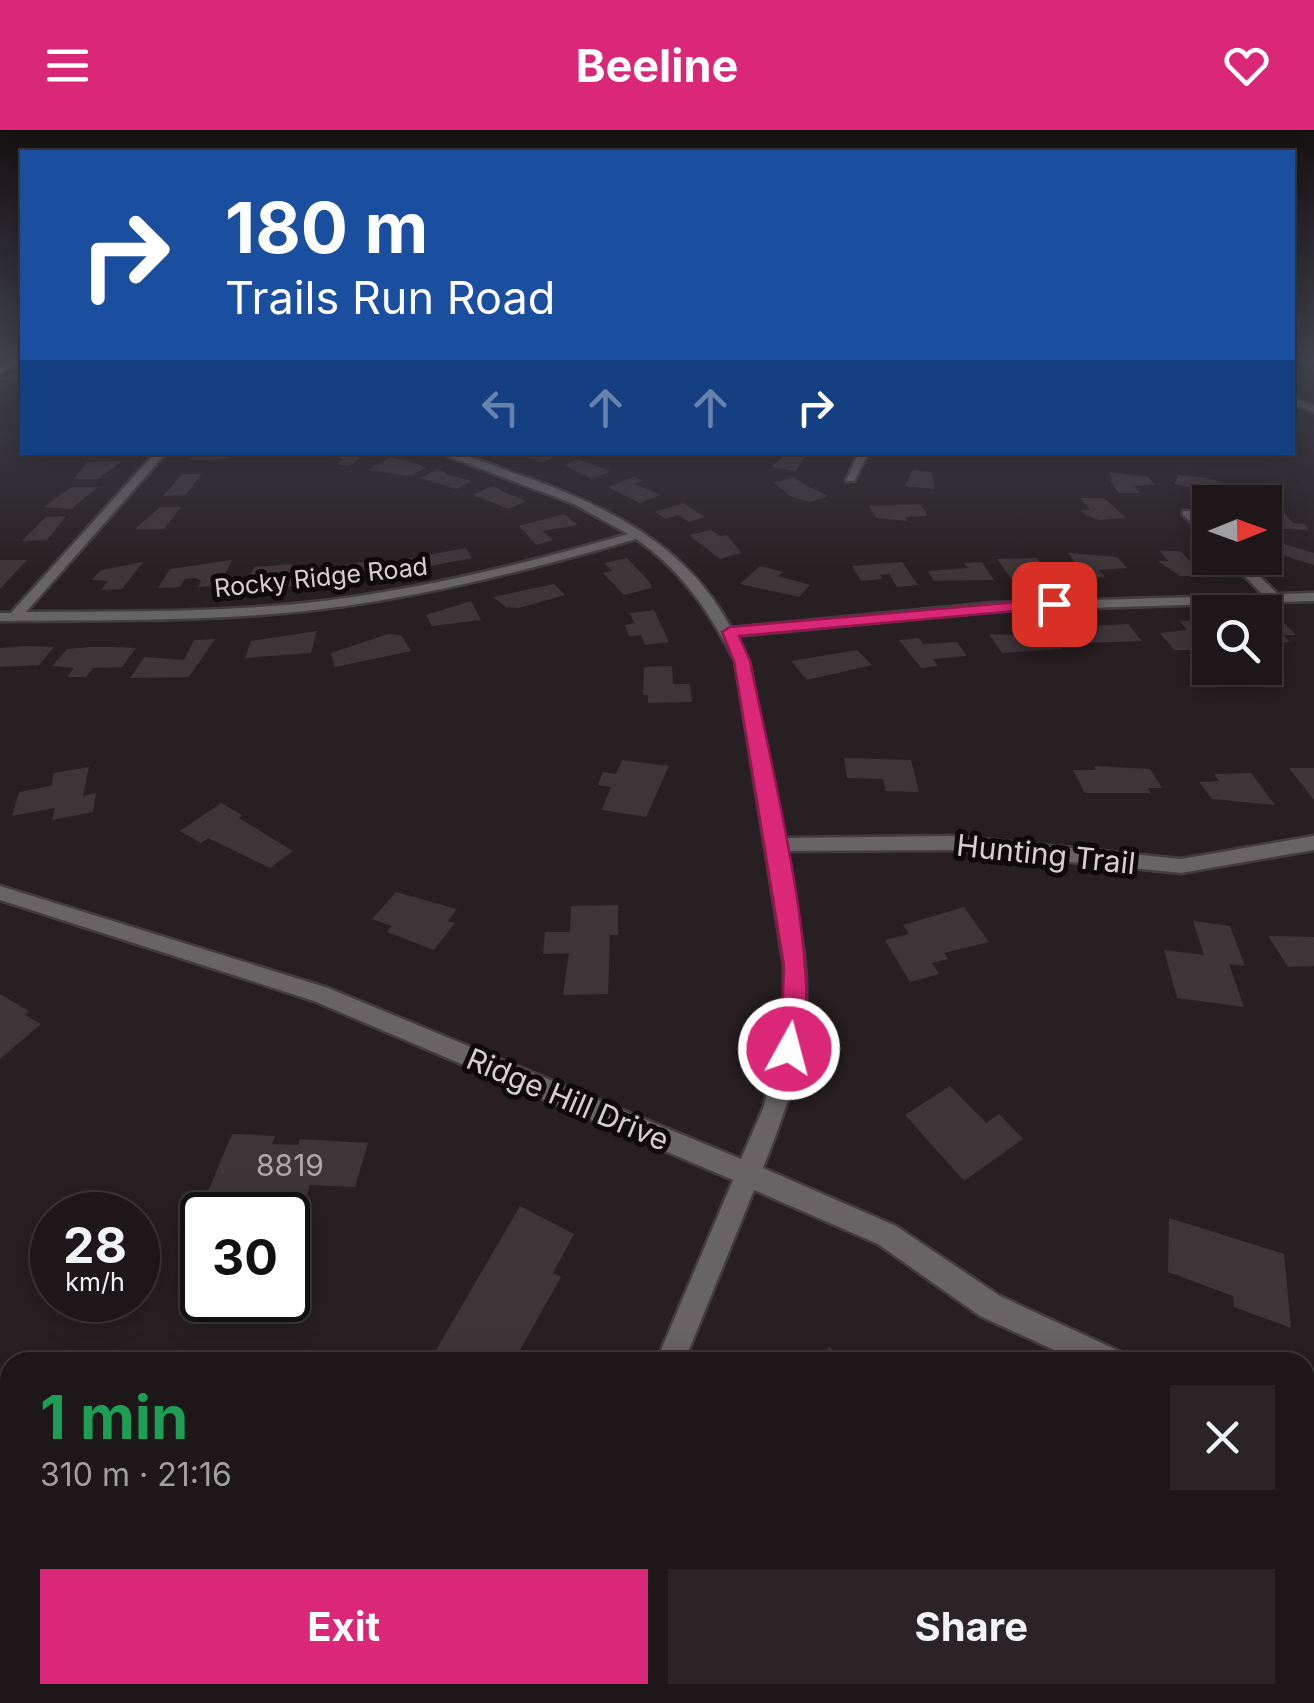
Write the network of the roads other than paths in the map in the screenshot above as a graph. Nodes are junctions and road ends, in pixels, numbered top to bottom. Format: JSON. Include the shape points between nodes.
{"nodes":[{"id":1,"x":159,"y":455,"type":"edge"},
{"id":2,"x":451,"y":455,"type":"edge"},
{"id":3,"x":862,"y":455,"type":"edge"},
{"id":4,"x":850,"y":479,"type":"dead end"},
{"id":5,"x":1188,"y":513,"type":"dead end"},
{"id":6,"x":1192,"y":517,"type":"edge"},
{"id":7,"x":640,"y":534,"type":"junction"},
{"id":8,"x":1249,"y":575,"type":"edge"},
{"id":9,"x":1270,"y":595,"type":"edge"},
{"id":10,"x":1314,"y":597,"type":"edge"},
{"id":11,"x":1282,"y":598,"type":"edge"},
{"id":12,"x":1192,"y":601,"type":"edge"},
{"id":13,"x":8,"y":617,"type":"edge"},
{"id":14,"x":730,"y":632,"type":"junction"},
{"id":15,"x":1314,"y":843,"type":"edge"},
{"id":16,"x":776,"y":845,"type":"junction"},
{"id":17,"x":0,"y":893,"type":"edge"},
{"id":18,"x":750,"y":1175,"type":"junction"},
{"id":19,"x":674,"y":1352,"type":"edge"},
{"id":20,"x":1089,"y":1352,"type":"edge"}],
"edges":[{"from":1,"to":13,"type":"street"},
{"from":2,"to":7,"type":"street","via":[[568,495]]},
{"from":3,"to":4,"type":"street"},
{"from":5,"to":6,"type":"street"},
{"from":7,"to":13,"type":"street","name":"Rocky Ridge Road","via":[[498,574],[336,603]]},
{"from":7,"to":14,"type":"street","via":[[685,570]]},
{"from":8,"to":9,"type":"street"},
{"from":10,"to":11,"type":"street"},
{"from":12,"to":14,"type":"street","via":[[992,607]]},
{"from":14,"to":16,"type":"street","via":[[742,661]]},
{"from":15,"to":16,"type":"street","name":"Hunting Trail","via":[[1181,866],[950,843]]},
{"from":16,"to":18,"type":"street","via":[[796,966],[795,1021],[776,1106]]},
{"from":17,"to":18,"type":"street","name":"Ridge Hill Drive","via":[[320,994]]},
{"from":18,"to":19,"type":"street"},
{"from":18,"to":20,"type":"street","name":"Ridge Hill Drive","via":[[887,1235],[990,1306]]}]}
